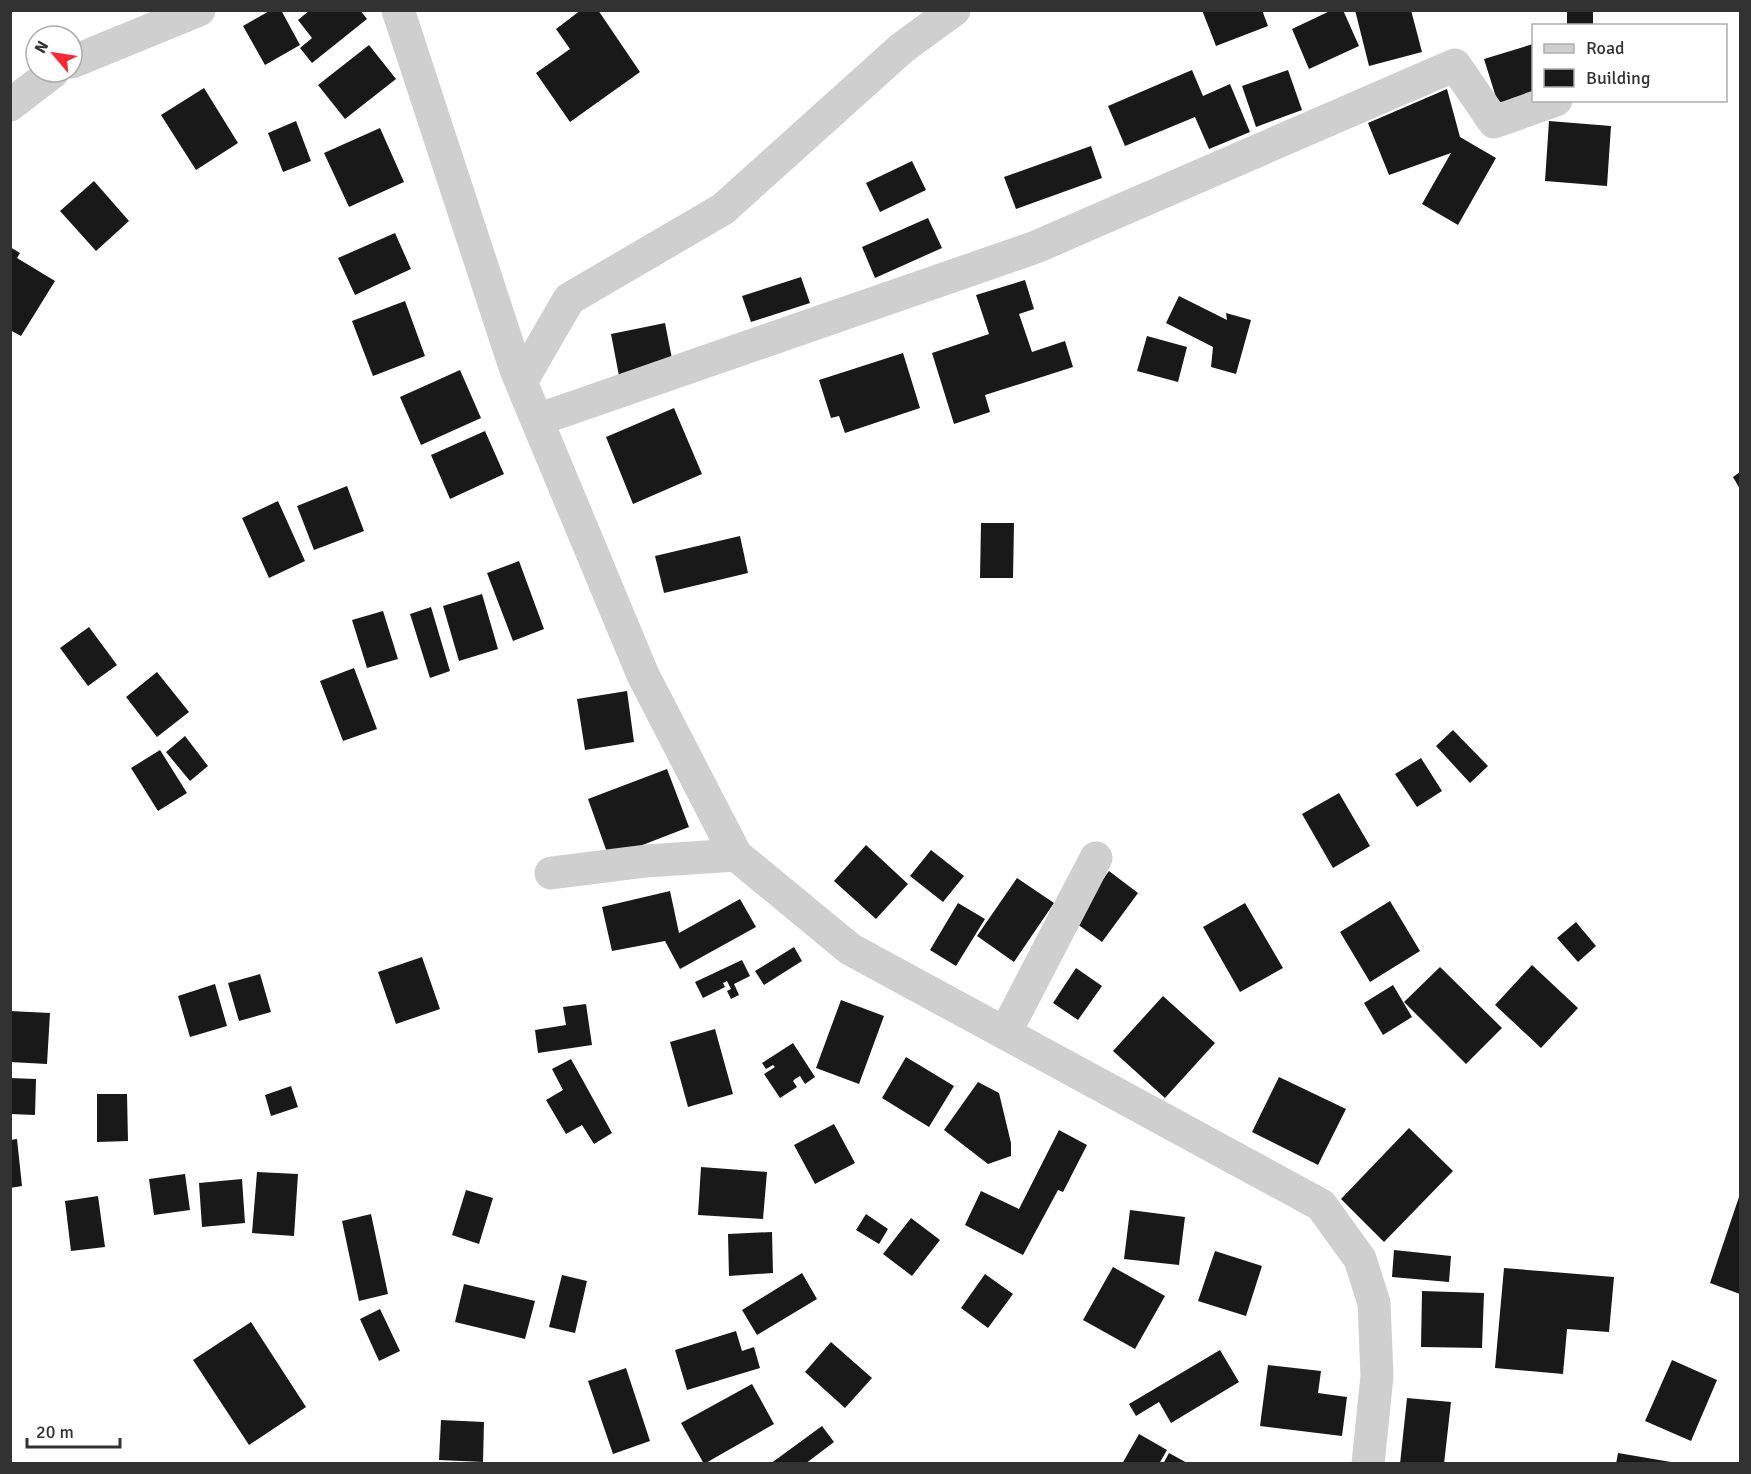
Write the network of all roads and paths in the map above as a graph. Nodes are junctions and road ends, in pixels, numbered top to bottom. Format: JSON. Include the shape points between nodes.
{"nodes":[{"id":1,"x":199,"y":10,"type":"edge"},
{"id":2,"x":398,"y":10,"type":"edge"},
{"id":3,"x":954,"y":10,"type":"edge"},
{"id":4,"x":84,"y":57,"type":"edge"},
{"id":5,"x":37,"y":84,"type":"edge"},
{"id":6,"x":1550,"y":102,"type":"edge"},
{"id":7,"x":10,"y":105,"type":"edge"},
{"id":8,"x":521,"y":382,"type":"junction"},
{"id":9,"x":537,"y":420,"type":"junction"},
{"id":10,"x":736,"y":855,"type":"junction"},
{"id":11,"x":1096,"y":858,"type":"dead end"},
{"id":12,"x":551,"y":873,"type":"dead end"},
{"id":13,"x":1005,"y":1033,"type":"junction"},
{"id":14,"x":1368,"y":1464,"type":"edge"}],
"edges":[{"from":1,"to":4,"type":"street"},
{"from":2,"to":8,"type":"street"},
{"from":3,"to":8,"type":"street","via":[[902,48],[723,209],[569,299]]},
{"from":5,"to":7,"type":"street"},
{"from":6,"to":9,"type":"street","via":[[1494,122],[1455,65],[1036,247]]},
{"from":8,"to":9,"type":"street"},
{"from":9,"to":10,"type":"street","via":[[643,675]]},
{"from":10,"to":12,"type":"street"},
{"from":10,"to":13,"type":"street","via":[[850,949]]},
{"from":11,"to":13,"type":"street"},
{"from":13,"to":14,"type":"street","via":[[1321,1205],[1360,1259],[1374,1303],[1377,1376]]}]}
